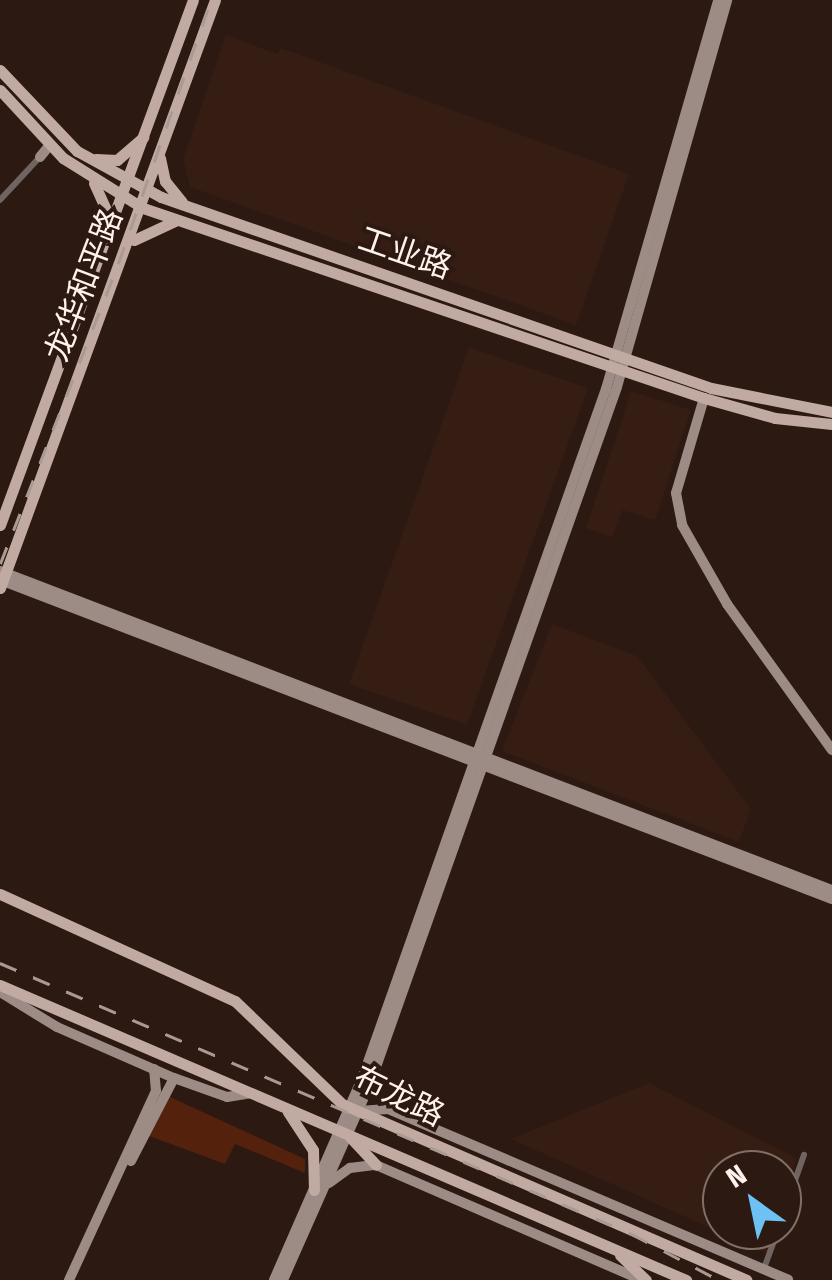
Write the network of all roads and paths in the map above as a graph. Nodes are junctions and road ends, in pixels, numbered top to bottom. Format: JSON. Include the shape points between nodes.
{"nodes":[{"id":1,"x":193,"y":0,"type":"edge"},
{"id":2,"x":216,"y":0,"type":"edge"},
{"id":3,"x":718,"y":0,"type":"edge"},
{"id":4,"x":727,"y":0,"type":"edge"},
{"id":5,"x":0,"y":70,"type":"edge"},
{"id":6,"x":0,"y":90,"type":"edge"},
{"id":7,"x":148,"y":130,"type":"junction"},
{"id":8,"x":49,"y":146,"type":"junction"},
{"id":9,"x":82,"y":154,"type":"junction"},
{"id":10,"x":40,"y":156,"type":"joint"},
{"id":11,"x":160,"y":158,"type":"junction"},
{"id":12,"x":88,"y":177,"type":"junction"},
{"id":13,"x":130,"y":183,"type":"junction"},
{"id":14,"x":148,"y":192,"type":"junction"},
{"id":15,"x":124,"y":199,"type":"junction"},
{"id":16,"x":0,"y":200,"type":"edge"},
{"id":17,"x":142,"y":208,"type":"junction"},
{"id":18,"x":189,"y":208,"type":"junction"},
{"id":19,"x":180,"y":221,"type":"junction"},
{"id":20,"x":111,"y":234,"type":"junction"},
{"id":21,"x":128,"y":247,"type":"junction"},
{"id":22,"x":622,"y":357,"type":"junction"},
{"id":23,"x":618,"y":370,"type":"junction"},
{"id":24,"x":704,"y":398,"type":"junction"},
{"id":25,"x":832,"y":412,"type":"edge"},
{"id":26,"x":832,"y":424,"type":"edge"},
{"id":27,"x":0,"y":525,"type":"edge"},
{"id":28,"x":2,"y":579,"type":"edge"},
{"id":29,"x":830,"y":744,"type":"edge"},
{"id":30,"x":477,"y":760,"type":"junction"},
{"id":31,"x":832,"y":890,"type":"edge"},
{"id":32,"x":0,"y":894,"type":"edge"},
{"id":33,"x":832,"y":899,"type":"edge"},
{"id":34,"x":0,"y":988,"type":"edge"},
{"id":35,"x":154,"y":1070,"type":"junction"},
{"id":36,"x":174,"y":1078,"type":"junction"},
{"id":37,"x":252,"y":1094,"type":"junction"},
{"id":38,"x":281,"y":1106,"type":"junction"},
{"id":39,"x":354,"y":1110,"type":"junction"},
{"id":40,"x":344,"y":1133,"type":"junction"},
{"id":41,"x":804,"y":1155,"type":"dead end"},
{"id":42,"x":802,"y":1161,"type":"edge"},
{"id":43,"x":376,"y":1165,"type":"junction"},
{"id":44,"x":319,"y":1188,"type":"junction"},
{"id":45,"x":613,"y":1248,"type":"junction"},
{"id":46,"x":771,"y":1250,"type":"edge"},
{"id":47,"x":763,"y":1271,"type":"junction"},
{"id":48,"x":72,"y":1280,"type":"edge"},
{"id":49,"x":274,"y":1280,"type":"edge"},
{"id":50,"x":283,"y":1280,"type":"edge"},
{"id":51,"x":644,"y":1280,"type":"edge"},
{"id":52,"x":686,"y":1280,"type":"edge"},
{"id":53,"x":746,"y":1280,"type":"edge"},
{"id":54,"x":788,"y":1280,"type":"edge"}],
"edges":[{"from":1,"to":7,"type":"main road","name":"龙华和平路"},
{"from":2,"to":11,"type":"main road","name":"龙华和平路"},
{"from":3,"to":22,"type":"main road"},
{"from":4,"to":22,"type":"main road"},
{"from":5,"to":9,"type":"main road","name":"工业路"},
{"from":6,"to":8,"type":"main road","name":"工业路"},
{"from":7,"to":9,"type":"main road","via":[[117,160]]},
{"from":7,"to":13,"type":"main road","name":"龙华和平路"},
{"from":8,"to":10,"type":"main road"},
{"from":8,"to":12,"type":"main road","name":"工业路"},
{"from":9,"to":13,"type":"main road","name":"工业路"},
{"from":10,"to":16,"type":"street"},
{"from":11,"to":14,"type":"main road","name":"龙华和平路"},
{"from":11,"to":18,"type":"main road","via":[[169,188]]},
{"from":12,"to":15,"type":"main road","name":"工业路"},
{"from":12,"to":20,"type":"main road","via":[[108,206]]},
{"from":13,"to":14,"type":"main road","name":"工业路"},
{"from":13,"to":15,"type":"main road","name":"龙华和平路"},
{"from":14,"to":17,"type":"main road","name":"龙华和平路"},
{"from":14,"to":18,"type":"main road","name":"工业路"},
{"from":15,"to":17,"type":"main road","name":"工业路"},
{"from":15,"to":20,"type":"main road","name":"龙华和平路"},
{"from":17,"to":19,"type":"main road","name":"工业路"},
{"from":17,"to":21,"type":"main road","name":"龙华和平路"},
{"from":18,"to":22,"type":"main road","name":"工业路"},
{"from":19,"to":21,"type":"main road","via":[[156,224]]},
{"from":19,"to":23,"type":"main road","name":"工业路"},
{"from":20,"to":27,"type":"main road","name":"龙华和平路"},
{"from":21,"to":28,"type":"main road","name":"龙华和平路"},
{"from":22,"to":23,"type":"main road"},
{"from":22,"to":25,"type":"main road","name":"工业路","via":[[747,399]]},
{"from":23,"to":24,"type":"main road","name":"工业路"},
{"from":23,"to":30,"type":"main road"},
{"from":24,"to":26,"type":"main road","name":"工业路","via":[[775,418]]},
{"from":24,"to":29,"type":"main road","via":[[676,493],[682,524],[727,604]]},
{"from":28,"to":30,"type":"main road"},
{"from":30,"to":31,"type":"main road"},
{"from":30,"to":33,"type":"main road"},
{"from":30,"to":39,"type":"main road"},
{"from":32,"to":39,"type":"main road","name":"布龙路","via":[[235,1001]]},
{"from":34,"to":35,"type":"main road","name":"布龙路","via":[[57,1027]]},
{"from":34,"to":37,"type":"main road","name":"布龙路"},
{"from":35,"to":36,"type":"main road","name":"布龙路"},
{"from":35,"to":48,"type":"main road","via":[[156,1091]]},
{"from":36,"to":37,"type":"main road","name":"布龙路","via":[[227,1098]]},
{"from":36,"to":48,"type":"main road"},
{"from":37,"to":38,"type":"main road","name":"布龙路"},
{"from":38,"to":40,"type":"main road","name":"布龙路"},
{"from":38,"to":44,"type":"main road","via":[[313,1150]]},
{"from":39,"to":40,"type":"main road"},
{"from":39,"to":47,"type":"main road","via":[[388,1109]]},
{"from":39,"to":53,"type":"main road","name":"布龙路"},
{"from":40,"to":43,"type":"main road"},
{"from":40,"to":44,"type":"main road"},
{"from":40,"to":45,"type":"main road","name":"布龙路"},
{"from":41,"to":42,"type":"street"},
{"from":43,"to":44,"type":"main road","via":[[350,1168]]},
{"from":43,"to":51,"type":"main road"},
{"from":44,"to":49,"type":"main road"},
{"from":44,"to":50,"type":"main road"},
{"from":45,"to":51,"type":"main road"},
{"from":45,"to":52,"type":"main road","name":"布龙路"},
{"from":46,"to":47,"type":"street"},
{"from":47,"to":54,"type":"main road"}]}
